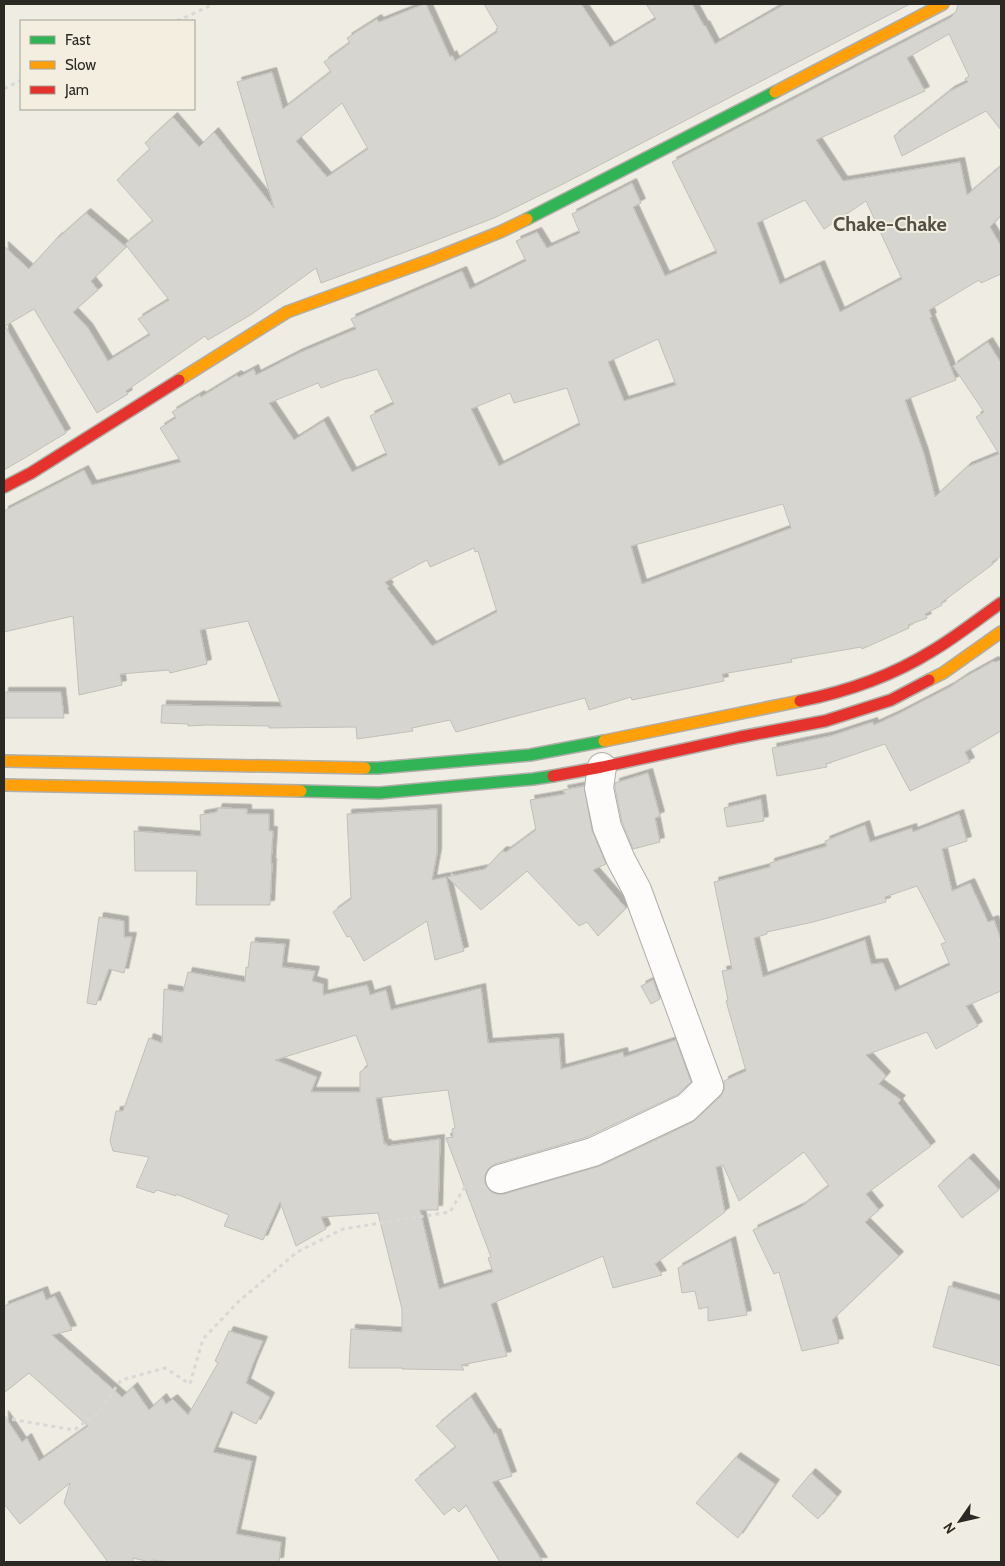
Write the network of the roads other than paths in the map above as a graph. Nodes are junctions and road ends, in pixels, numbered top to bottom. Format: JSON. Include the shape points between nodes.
{"nodes":[{"id":1,"x":944,"y":4,"type":"edge"},
{"id":2,"x":4,"y":487,"type":"edge"},
{"id":3,"x":1001,"y":602,"type":"edge"},
{"id":4,"x":1001,"y":632,"type":"edge"},
{"id":5,"x":4,"y":761,"type":"edge"},
{"id":6,"x":602,"y":766,"type":"junction"},
{"id":7,"x":4,"y":785,"type":"edge"},
{"id":8,"x":500,"y":1180,"type":"road end"}],
"edges":[{"from":1,"to":2,"type":"main road","via":[[500,232],[287,312]]},
{"from":3,"to":5,"type":"main road","via":[[931,652],[882,677],[819,697],[530,755],[378,768]]},
{"from":4,"to":6,"type":"main road","via":[[943,674],[891,700],[825,721]]},
{"from":6,"to":7,"type":"main road","via":[[533,779],[379,793]]},
{"from":6,"to":8,"type":"street","via":[[600,788],[607,827],[637,890],[709,1086],[686,1108],[593,1152]]}]}
